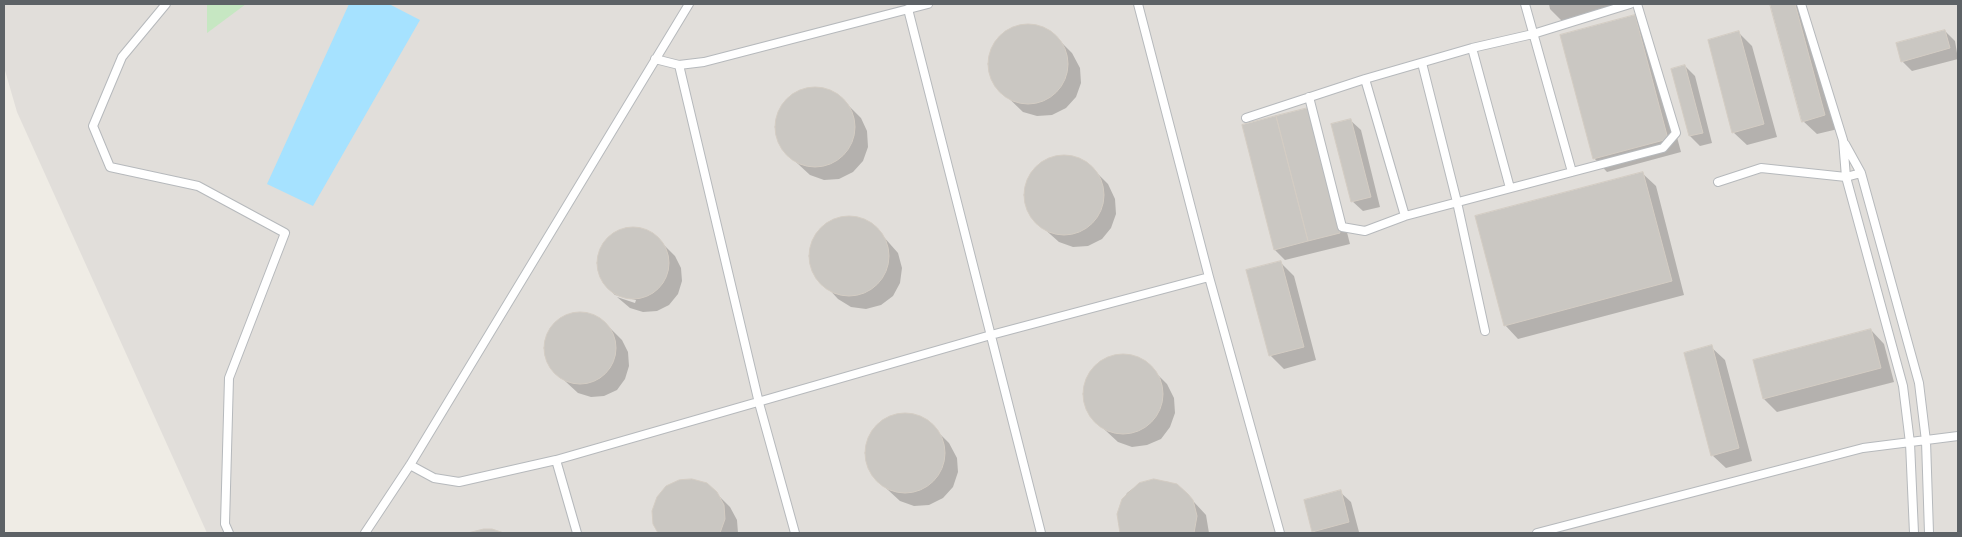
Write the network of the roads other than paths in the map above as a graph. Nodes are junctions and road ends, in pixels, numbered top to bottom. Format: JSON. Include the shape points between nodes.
{"nodes":[{"id":1,"x":166,"y":4,"type":"edge"},
{"id":2,"x":689,"y":4,"type":"edge"},
{"id":3,"x":928,"y":4,"type":"edge"},
{"id":4,"x":1138,"y":4,"type":"edge"},
{"id":5,"x":1525,"y":4,"type":"edge"},
{"id":6,"x":1630,"y":4,"type":"edge"},
{"id":7,"x":1637,"y":4,"type":"edge"},
{"id":8,"x":1801,"y":4,"type":"edge"},
{"id":9,"x":908,"y":9,"type":"junction"},
{"id":10,"x":1533,"y":34,"type":"junction"},
{"id":11,"x":1472,"y":48,"type":"junction"},
{"id":12,"x":655,"y":59,"type":"junction"},
{"id":13,"x":1422,"y":63,"type":"junction"},
{"id":14,"x":679,"y":65,"type":"junction"},
{"id":15,"x":1365,"y":79,"type":"junction"},
{"id":16,"x":1309,"y":97,"type":"junction"},
{"id":17,"x":1246,"y":118,"type":"dead end"},
{"id":18,"x":1843,"y":140,"type":"junction"},
{"id":19,"x":1572,"y":172,"type":"junction"},
{"id":20,"x":1861,"y":173,"type":"junction"},
{"id":21,"x":1846,"y":177,"type":"junction"},
{"id":22,"x":1718,"y":182,"type":"dead end"},
{"id":23,"x":1510,"y":188,"type":"junction"},
{"id":24,"x":1457,"y":202,"type":"junction"},
{"id":25,"x":1405,"y":216,"type":"junction"},
{"id":26,"x":1209,"y":277,"type":"junction"},
{"id":27,"x":1486,"y":331,"type":"dead end"},
{"id":28,"x":992,"y":335,"type":"junction"},
{"id":29,"x":760,"y":402,"type":"junction"},
{"id":30,"x":1958,"y":436,"type":"edge"},
{"id":31,"x":1926,"y":440,"type":"junction"},
{"id":32,"x":1910,"y":443,"type":"junction"},
{"id":33,"x":556,"y":460,"type":"junction"},
{"id":34,"x":410,"y":464,"type":"junction"},
{"id":35,"x":229,"y":533,"type":"edge"},
{"id":36,"x":365,"y":533,"type":"edge"},
{"id":37,"x":577,"y":533,"type":"edge"},
{"id":38,"x":796,"y":533,"type":"edge"},
{"id":39,"x":1041,"y":533,"type":"edge"},
{"id":40,"x":1280,"y":533,"type":"edge"},
{"id":41,"x":1537,"y":533,"type":"edge"},
{"id":42,"x":1914,"y":533,"type":"edge"},
{"id":43,"x":1929,"y":533,"type":"edge"}],
"edges":[{"from":1,"to":35,"type":"lane","via":[[122,57],[93,126],[110,167],[198,186],[285,233],[230,378],[225,524]]},
{"from":2,"to":12,"type":"lane"},
{"from":3,"to":9,"type":"lane"},
{"from":4,"to":26,"type":"lane"},
{"from":5,"to":10,"type":"lane"},
{"from":6,"to":10,"type":"lane"},
{"from":7,"to":19,"type":"lane","via":[[1676,133],[1663,148]]},
{"from":8,"to":18,"type":"lane"},
{"from":9,"to":14,"type":"lane","via":[[723,58]]},
{"from":9,"to":28,"type":"lane"},
{"from":10,"to":11,"type":"lane"},
{"from":10,"to":19,"type":"lane"},
{"from":11,"to":13,"type":"lane"},
{"from":11,"to":23,"type":"lane"},
{"from":12,"to":14,"type":"lane"},
{"from":12,"to":34,"type":"lane"},
{"from":13,"to":15,"type":"lane"},
{"from":13,"to":24,"type":"lane"},
{"from":14,"to":29,"type":"lane"},
{"from":15,"to":16,"type":"lane"},
{"from":15,"to":25,"type":"lane"},
{"from":16,"to":17,"type":"lane"},
{"from":16,"to":25,"type":"lane","via":[[1342,227],[1365,231]]},
{"from":18,"to":20,"type":"lane"},
{"from":18,"to":21,"type":"lane"},
{"from":19,"to":23,"type":"lane"},
{"from":20,"to":21,"type":"lane"},
{"from":20,"to":31,"type":"lane","via":[[1919,384]]},
{"from":21,"to":22,"type":"lane","via":[[1761,168]]},
{"from":21,"to":32,"type":"lane","via":[[1904,386]]},
{"from":23,"to":24,"type":"lane"},
{"from":24,"to":25,"type":"lane"},
{"from":24,"to":27,"type":"lane"},
{"from":26,"to":28,"type":"lane"},
{"from":26,"to":40,"type":"lane"},
{"from":28,"to":29,"type":"lane"},
{"from":28,"to":39,"type":"lane"},
{"from":29,"to":33,"type":"lane"},
{"from":29,"to":38,"type":"lane"},
{"from":30,"to":31,"type":"lane"},
{"from":31,"to":32,"type":"lane"},
{"from":31,"to":43,"type":"lane"},
{"from":32,"to":41,"type":"lane","via":[[1863,448]]},
{"from":32,"to":42,"type":"lane"},
{"from":33,"to":34,"type":"lane","via":[[459,482],[434,478]]},
{"from":33,"to":37,"type":"lane"},
{"from":34,"to":36,"type":"lane"}]}
